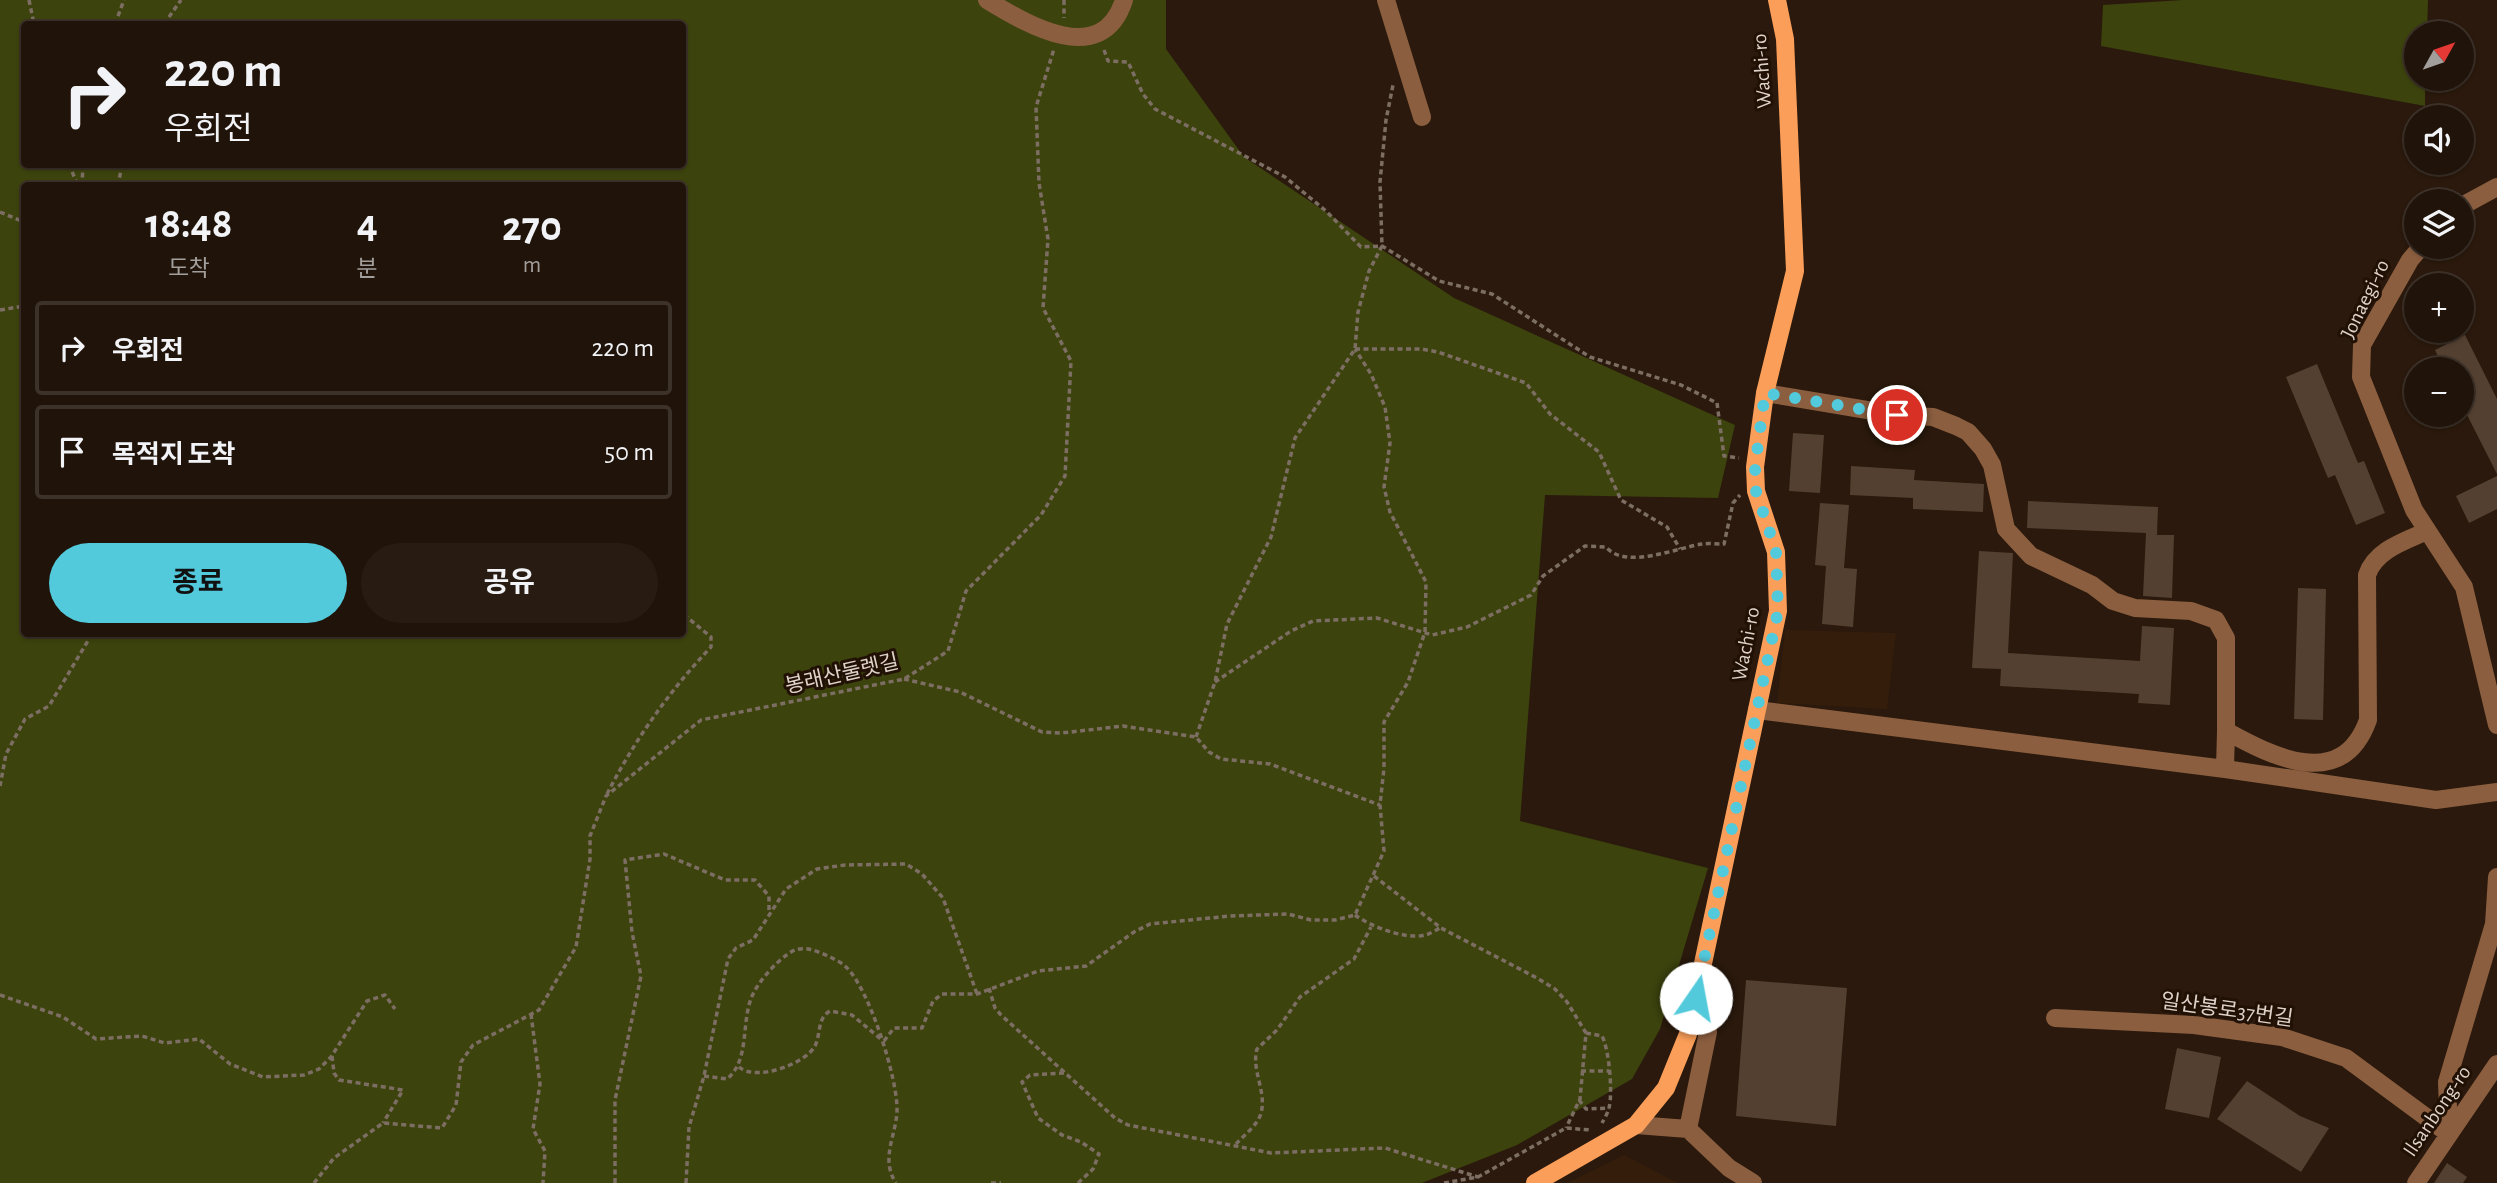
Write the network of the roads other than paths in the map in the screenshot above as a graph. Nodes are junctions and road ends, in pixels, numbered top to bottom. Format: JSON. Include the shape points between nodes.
{"nodes":[{"id":1,"x":987,"y":0,"type":"edge"},
{"id":2,"x":1124,"y":0,"type":"edge"},
{"id":3,"x":1386,"y":0,"type":"edge"},
{"id":4,"x":1777,"y":0,"type":"edge"},
{"id":5,"x":1422,"y":117,"type":"dead end"},
{"id":6,"x":2497,"y":187,"type":"edge"},
{"id":7,"x":2474,"y":199,"type":"edge"},
{"id":8,"x":2411,"y":259,"type":"edge"},
{"id":9,"x":1765,"y":393,"type":"junction"},
{"id":10,"x":2427,"y":531,"type":"junction"},
{"id":11,"x":1757,"y":710,"type":"junction"},
{"id":12,"x":2497,"y":725,"type":"edge"},
{"id":13,"x":2226,"y":731,"type":"junction"},
{"id":14,"x":2225,"y":769,"type":"junction"},
{"id":15,"x":2497,"y":792,"type":"edge"},
{"id":16,"x":2497,"y":877,"type":"edge"},
{"id":17,"x":2489,"y":970,"type":"edge"},
{"id":18,"x":1696,"y":998,"type":"junction"},
{"id":19,"x":2055,"y":1018,"type":"dead end"},
{"id":20,"x":2497,"y":1064,"type":"edge"},
{"id":21,"x":1636,"y":1125,"type":"junction"},
{"id":22,"x":1688,"y":1129,"type":"junction"},
{"id":23,"x":2449,"y":1135,"type":"junction"},
{"id":24,"x":1535,"y":1183,"type":"edge"},
{"id":25,"x":1753,"y":1183,"type":"edge"},
{"id":26,"x":2416,"y":1183,"type":"edge"}],
"edges":[{"from":1,"to":2,"type":"street","via":[[1022,21],[1079,40],[1109,28]]},
{"from":3,"to":5,"type":"street"},
{"from":4,"to":9,"type":"main road","name":"Wachi-ro","via":[[1785,39],[1795,271]]},
{"from":6,"to":7,"type":"street"},
{"from":8,"to":10,"type":"street","name":"Jonaegi-ro","via":[[2362,345],[2361,377],[2414,510]]},
{"from":9,"to":11,"type":"main road","name":"Wachi-ro","via":[[1756,491],[1776,551],[1778,611]]},
{"from":9,"to":13,"type":"street","via":[[1933,417],[1968,432],[1992,464],[2006,529],[2031,556],[2092,585],[2113,601],[2135,608],[2190,611],[2216,620],[2226,638]]},
{"from":10,"to":12,"type":"street","name":"Jonaegi-ro","via":[[2464,587]]},
{"from":10,"to":13,"type":"street","via":[[2390,548],[2370,564],[2368,720],[2362,736],[2341,756],[2302,763],[2271,755]]},
{"from":11,"to":14,"type":"street"},
{"from":11,"to":18,"type":"main road","name":"Wachi-ro"},
{"from":13,"to":14,"type":"street"},
{"from":14,"to":15,"type":"street","via":[[2436,800]]},
{"from":16,"to":17,"type":"street"},
{"from":17,"to":23,"type":"street","via":[[2447,1082]]},
{"from":18,"to":21,"type":"main road","name":"Wachi-ro","via":[[1688,1034],[1666,1088]]},
{"from":18,"to":22,"type":"street","via":[[1708,1031]]},
{"from":19,"to":23,"type":"street","name":"일산봉로37번길","via":[[2194,1025],[2282,1037],[2346,1058]]},
{"from":20,"to":23,"type":"street","name":"Ilsanbong-ro"},
{"from":21,"to":22,"type":"street"},
{"from":21,"to":24,"type":"main road","name":"Wachi-ro"},
{"from":22,"to":25,"type":"street","via":[[1729,1168]]},
{"from":23,"to":26,"type":"street","name":"Ilsanbong-ro"}]}
